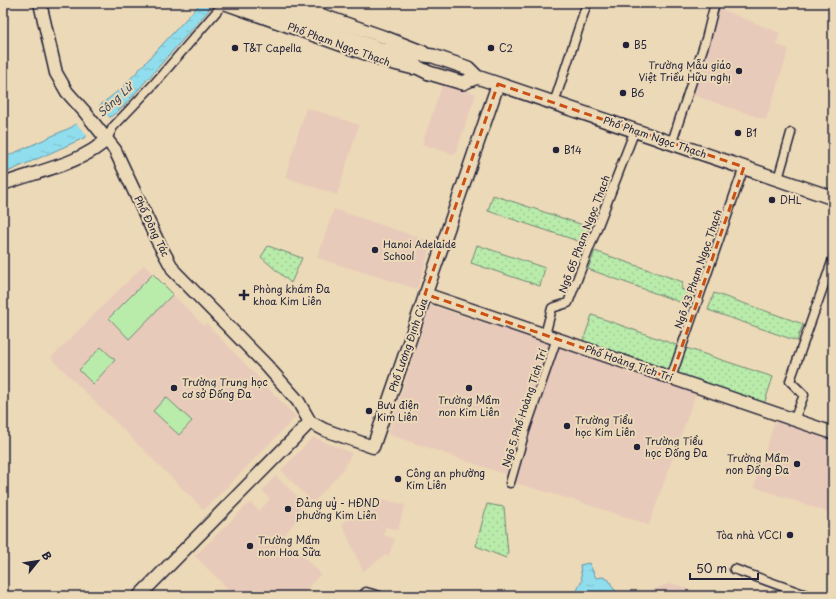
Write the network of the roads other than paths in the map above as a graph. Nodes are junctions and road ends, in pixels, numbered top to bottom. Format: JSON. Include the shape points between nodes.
{"nodes":[{"id":1,"x":40,"y":3,"type":"edge"},
{"id":2,"x":224,"y":3,"type":"edge"},
{"id":3,"x":256,"y":3,"type":"edge"},
{"id":4,"x":288,"y":3,"type":"edge"},
{"id":5,"x":587,"y":3,"type":"edge"},
{"id":6,"x":715,"y":3,"type":"edge"},
{"id":7,"x":315,"y":8,"type":"edge"},
{"id":8,"x":383,"y":50,"type":"junction"},
{"id":9,"x":433,"y":56,"type":"junction"},
{"id":10,"x":429,"y":73,"type":"junction"},
{"id":11,"x":478,"y":77,"type":"junction"},
{"id":12,"x":498,"y":84,"type":"junction"},
{"id":13,"x":554,"y":103,"type":"junction"},
{"id":14,"x":635,"y":130,"type":"junction"},
{"id":15,"x":791,"y":133,"type":"dead end"},
{"id":16,"x":104,"y":136,"type":"junction"},
{"id":17,"x":672,"y":142,"type":"junction"},
{"id":18,"x":744,"y":168,"type":"junction"},
{"id":19,"x":778,"y":179,"type":"junction"},
{"id":20,"x":3,"y":184,"type":"edge"},
{"id":21,"x":833,"y":198,"type":"edge"},
{"id":22,"x":833,"y":259,"type":"edge"},
{"id":23,"x":425,"y":294,"type":"junction"},
{"id":24,"x":551,"y":336,"type":"junction"},
{"id":25,"x":671,"y":378,"type":"junction"},
{"id":26,"x":794,"y":420,"type":"junction"},
{"id":27,"x":310,"y":422,"type":"junction"},
{"id":28,"x":833,"y":432,"type":"edge"},
{"id":29,"x":510,"y":483,"type":"dead end"},
{"id":30,"x":734,"y":569,"type":"dead end"},
{"id":31,"x":139,"y":596,"type":"edge"},
{"id":32,"x":362,"y":596,"type":"edge"},
{"id":33,"x":380,"y":596,"type":"edge"},
{"id":34,"x":809,"y":596,"type":"edge"}],
"edges":[{"from":1,"to":16,"type":"street","name":"Phố Đông Tác","via":[[56,73],[67,92]]},
{"from":2,"to":10,"type":"street","name":"Phố Phạm Ngọc Thạch","via":[[392,63]]},
{"from":2,"to":16,"type":"street","via":[[153,85]]},
{"from":3,"to":8,"type":"main road"},
{"from":4,"to":7,"type":"street","name":"Phố Phạm Ngọc Thạch"},
{"from":5,"to":13,"type":"street"},
{"from":6,"to":17,"type":"street","via":[[706,40]]},
{"from":7,"to":9,"type":"street","name":"Phố Phạm Ngọc Thạch"},
{"from":8,"to":9,"type":"main road"},
{"from":8,"to":10,"type":"main road"},
{"from":9,"to":11,"type":"main road","name":"Phố Phạm Ngọc Thạch","via":[[468,68]]},
{"from":10,"to":11,"type":"main road","name":"Phố Phạm Ngọc Thạch","via":[[463,83]]},
{"from":11,"to":12,"type":"main road","name":"Phố Phạm Ngọc Thạch"},
{"from":12,"to":13,"type":"main road","name":"Phố Phạm Ngọc Thạch"},
{"from":12,"to":23,"type":"street","name":"Phố Lương Định Của"},
{"from":13,"to":14,"type":"main road","name":"Phố Phạm Ngọc Thạch"},
{"from":14,"to":17,"type":"main road","name":"Phố Phạm Ngọc Thạch"},
{"from":14,"to":24,"type":"street","name":"Ngõ 65 Phạm Ngọc Thạch","via":[[568,303],[552,308]]},
{"from":15,"to":19,"type":"street"},
{"from":16,"to":20,"type":"street","via":[[99,147],[83,156]]},
{"from":16,"to":27,"type":"street","name":"Phố Đông Tác","via":[[115,150],[157,240],[174,270],[266,365],[298,401]]},
{"from":17,"to":18,"type":"main road","name":"Phố Phạm Ngọc Thạch"},
{"from":18,"to":19,"type":"main road","name":"Phố Phạm Ngọc Thạch"},
{"from":18,"to":25,"type":"street","name":"Ngõ 43 Phạm Ngọc Thạch"},
{"from":19,"to":21,"type":"main road","name":"Phố Phạm Ngọc Thạch"},
{"from":22,"to":26,"type":"street","via":[[790,381],[804,395]]},
{"from":23,"to":24,"type":"street","name":"Phố Hoàng Tích Trí"},
{"from":23,"to":27,"type":"street","name":"Phố Lương Định Của","via":[[373,447],[324,430]]},
{"from":24,"to":25,"type":"street","name":"Phố Hoàng Tích Trí"},
{"from":24,"to":29,"type":"street","name":"Ngõ 5 Phố Hoàng Tích Trí"},
{"from":25,"to":26,"type":"street","name":"Phố Hoàng Tích Trí"},
{"from":26,"to":28,"type":"street","name":"Phố Hoàng Tích Trí"},
{"from":27,"to":31,"type":"street"},
{"from":30,"to":34,"type":"street"},
{"from":32,"to":33,"type":"street","via":[[366,592]]}]}
